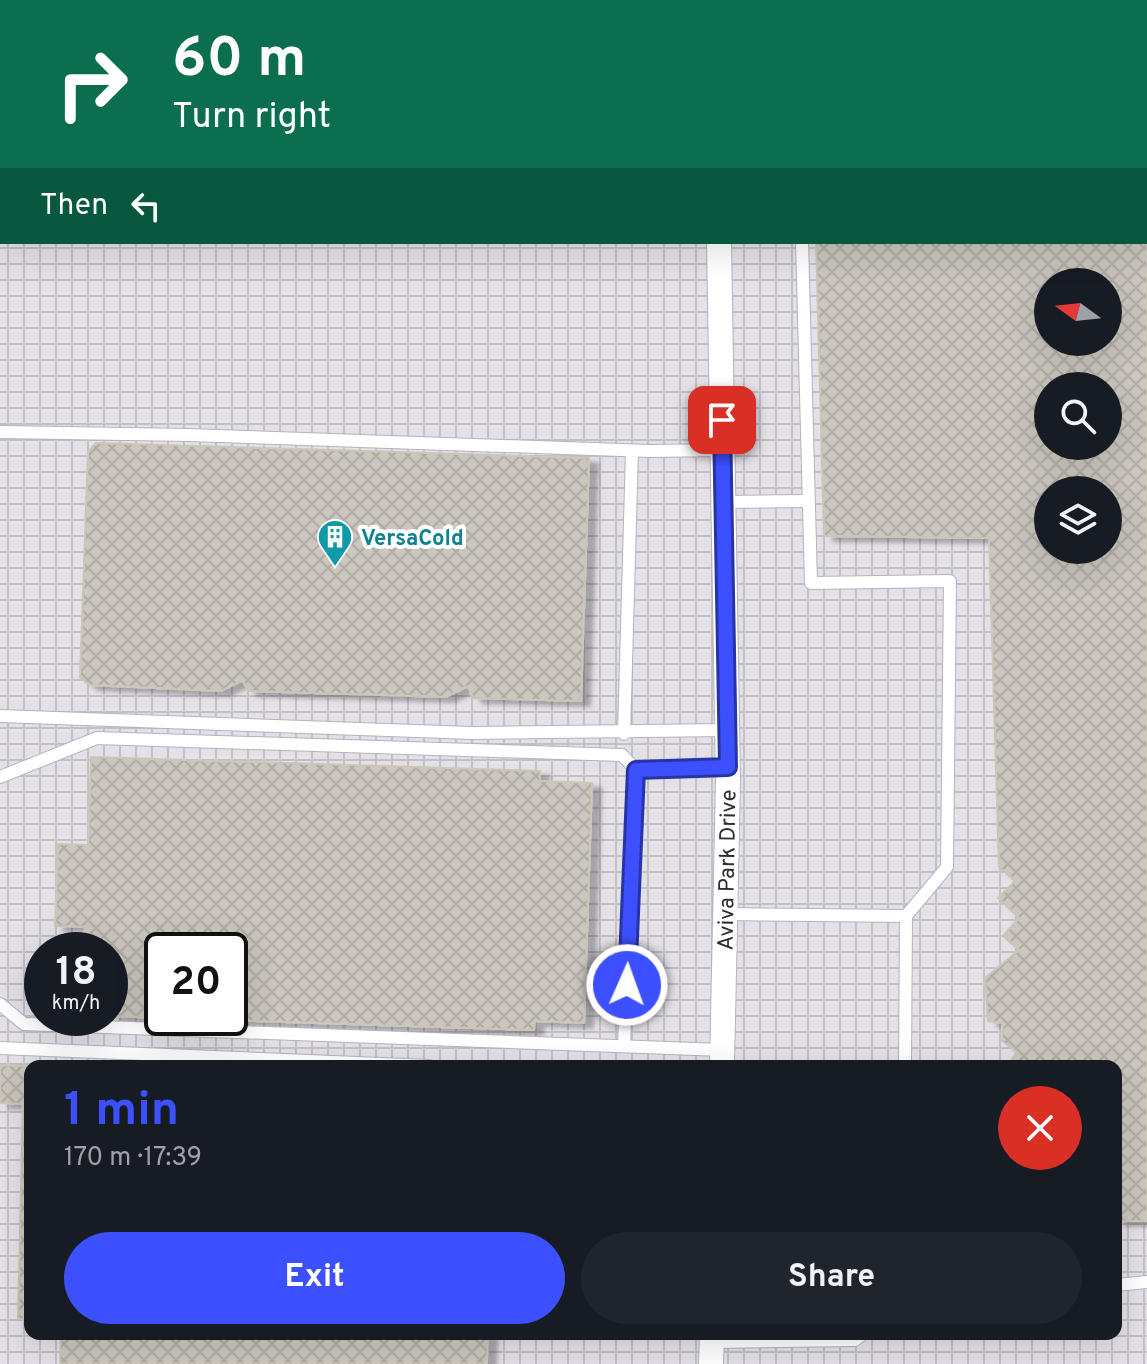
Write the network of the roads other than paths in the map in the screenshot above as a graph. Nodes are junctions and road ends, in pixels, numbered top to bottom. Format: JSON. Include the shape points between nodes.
{"nodes":[{"id":1,"x":719,"y":244,"type":"edge"},
{"id":2,"x":802,"y":244,"type":"edge"},
{"id":3,"x":0,"y":432,"type":"edge"},
{"id":4,"x":723,"y":450,"type":"junction"},
{"id":5,"x":632,"y":451,"type":"junction"},
{"id":6,"x":806,"y":501,"type":"junction"},
{"id":7,"x":724,"y":502,"type":"junction"},
{"id":8,"x":0,"y":716,"type":"edge"},
{"id":9,"x":727,"y":730,"type":"junction"},
{"id":10,"x":624,"y":734,"type":"junction"},
{"id":11,"x":728,"y":767,"type":"junction"},
{"id":12,"x":636,"y":770,"type":"junction"},
{"id":13,"x":0,"y":777,"type":"edge"},
{"id":14,"x":725,"y":914,"type":"junction"},
{"id":15,"x":906,"y":916,"type":"junction"},
{"id":16,"x":0,"y":1004,"type":"edge"},
{"id":17,"x":624,"y":1046,"type":"junction"},
{"id":18,"x":0,"y":1048,"type":"edge"},
{"id":19,"x":722,"y":1058,"type":"edge"},
{"id":20,"x":286,"y":1060,"type":"edge"},
{"id":21,"x":905,"y":1060,"type":"edge"},
{"id":22,"x":1147,"y":1282,"type":"edge"},
{"id":23,"x":1122,"y":1284,"type":"edge"},
{"id":24,"x":855,"y":1340,"type":"edge"},
{"id":25,"x":712,"y":1347,"type":"edge"}],
"edges":[{"from":1,"to":4,"type":"street","name":"Aviva Park Drive"},
{"from":2,"to":6,"type":"lane"},
{"from":3,"to":5,"type":"lane"},
{"from":4,"to":5,"type":"lane"},
{"from":4,"to":7,"type":"street","name":"Aviva Park Drive"},
{"from":5,"to":10,"type":"lane"},
{"from":6,"to":7,"type":"lane"},
{"from":6,"to":15,"type":"lane","via":[[811,583],[950,581],[947,867]]},
{"from":7,"to":9,"type":"street","name":"Aviva Park Drive"},
{"from":8,"to":10,"type":"lane"},
{"from":9,"to":10,"type":"lane"},
{"from":9,"to":11,"type":"street","name":"Aviva Park Drive"},
{"from":11,"to":12,"type":"lane"},
{"from":11,"to":14,"type":"street","name":"Aviva Park Drive"},
{"from":12,"to":13,"type":"lane","via":[[622,755],[97,738]]},
{"from":12,"to":17,"type":"lane"},
{"from":14,"to":15,"type":"lane"},
{"from":14,"to":19,"type":"street","name":"Aviva Park Drive"},
{"from":15,"to":21,"type":"lane"},
{"from":16,"to":17,"type":"lane","via":[[24,1024]]},
{"from":17,"to":19,"type":"lane"},
{"from":18,"to":20,"type":"lane"},
{"from":22,"to":23,"type":"lane"},
{"from":24,"to":25,"type":"lane"}]}
